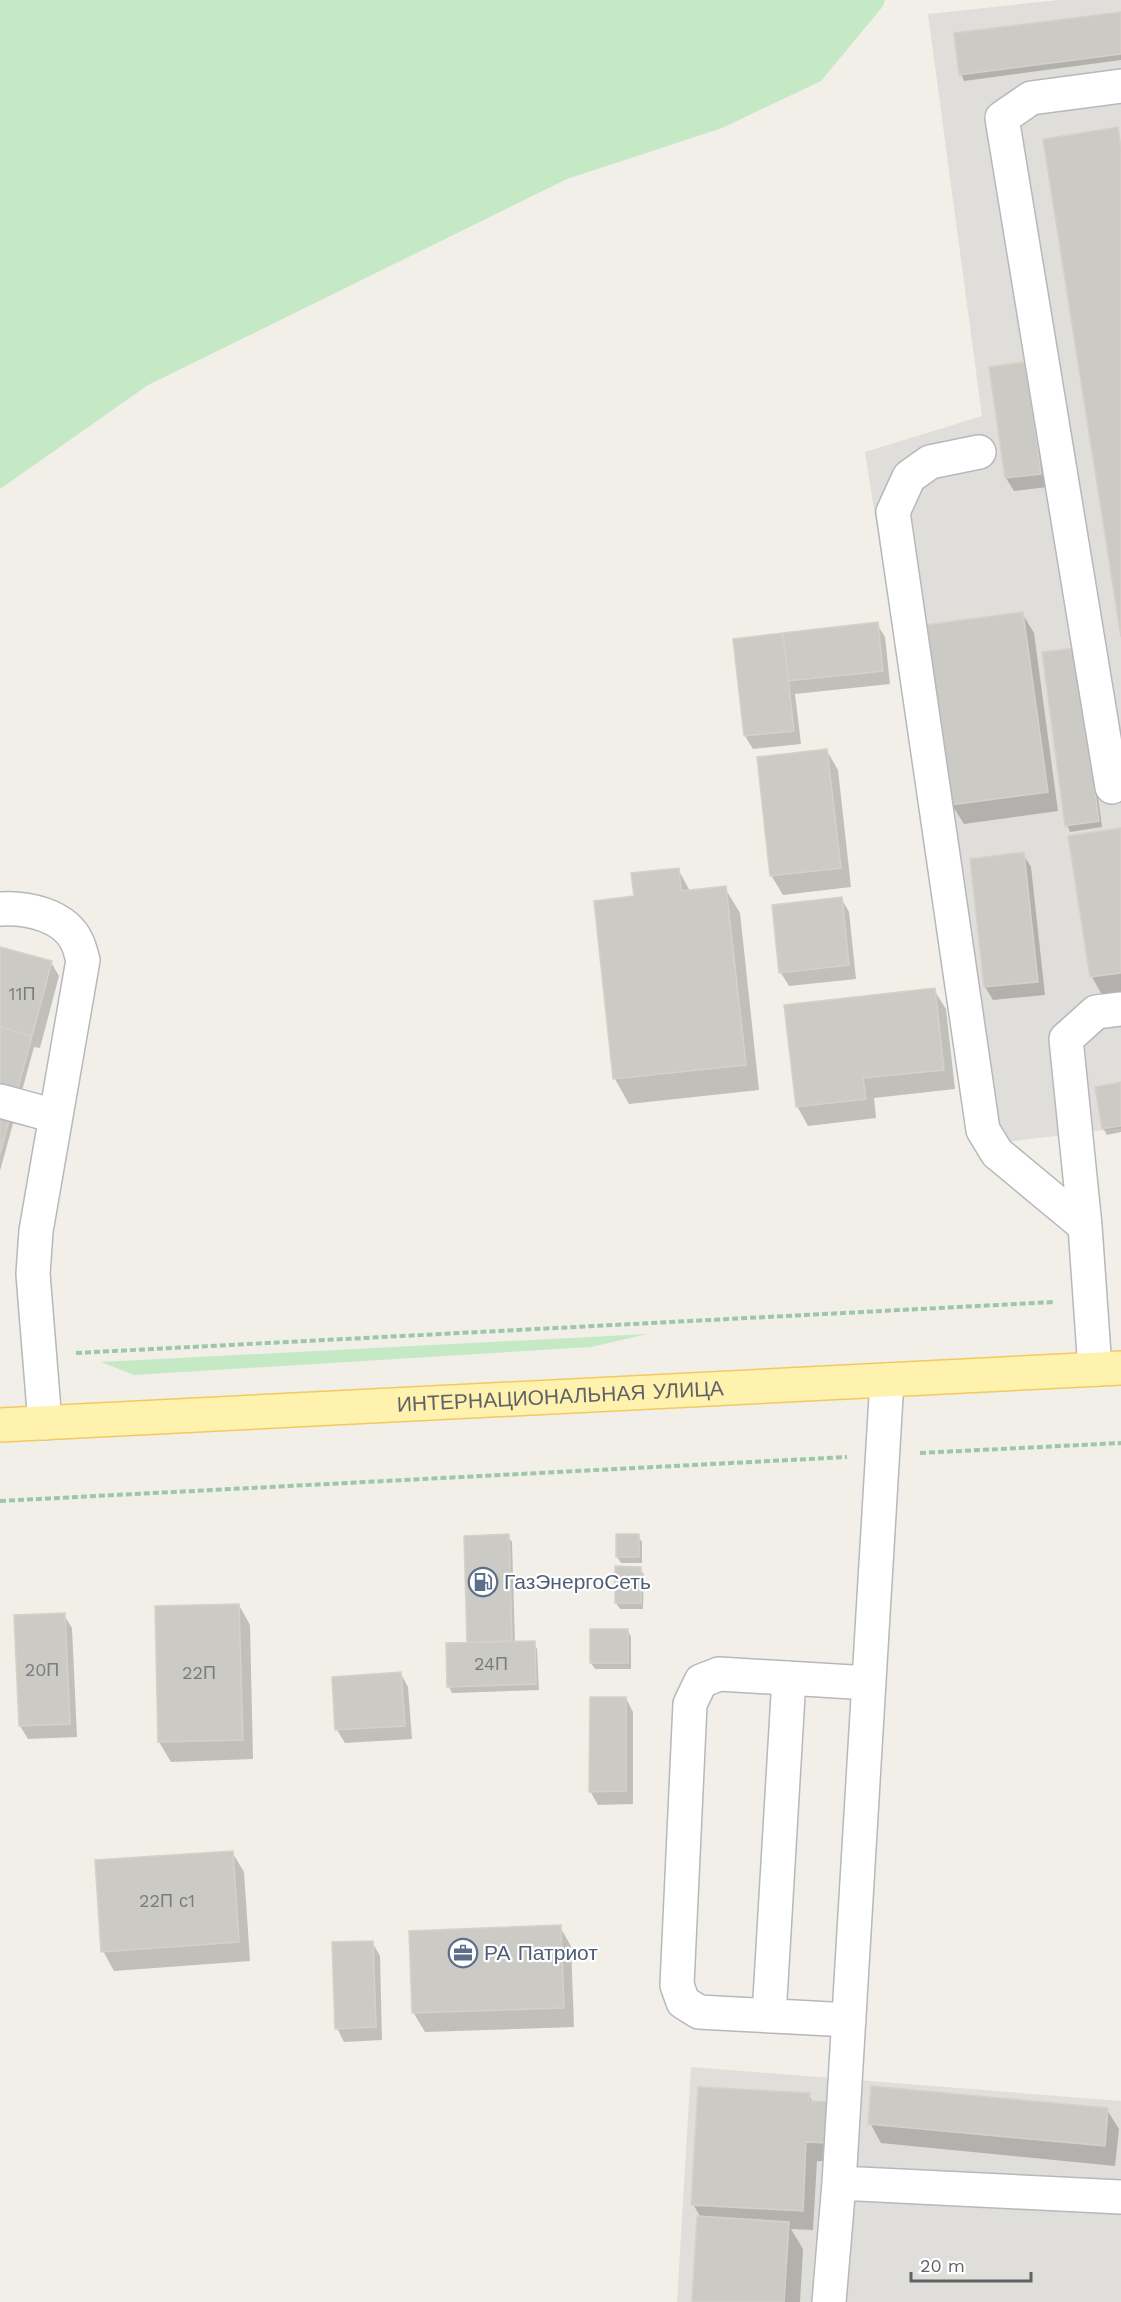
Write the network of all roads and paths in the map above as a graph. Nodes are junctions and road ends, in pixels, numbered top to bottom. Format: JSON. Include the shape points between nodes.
{"nodes":[{"id":1,"x":1121,"y":86,"type":"edge"},
{"id":2,"x":979,"y":452,"type":"dead end"},
{"id":3,"x":1112,"y":787,"type":"dead end"},
{"id":4,"x":0,"y":909,"type":"edge"},
{"id":5,"x":1121,"y":1009,"type":"edge"},
{"id":6,"x":0,"y":1101,"type":"edge"},
{"id":7,"x":55,"y":1116,"type":"junction"},
{"id":8,"x":1085,"y":1226,"type":"junction"},
{"id":9,"x":1091,"y":1300,"type":"junction"},
{"id":10,"x":39,"y":1355,"type":"junction"},
{"id":11,"x":1108,"y":1369,"type":"edge"},
{"id":12,"x":887,"y":1380,"type":"junction"},
{"id":13,"x":45,"y":1423,"type":"junction"},
{"id":14,"x":0,"y":1425,"type":"edge"},
{"id":15,"x":1121,"y":1443,"type":"edge"},
{"id":16,"x":882,"y":1455,"type":"junction"},
{"id":17,"x":0,"y":1501,"type":"edge"},
{"id":18,"x":789,"y":1678,"type":"junction"},
{"id":19,"x":868,"y":1683,"type":"junction"},
{"id":20,"x":770,"y":2016,"type":"junction"},
{"id":21,"x":849,"y":2020,"type":"junction"},
{"id":22,"x":839,"y":2183,"type":"junction"},
{"id":23,"x":1121,"y":2197,"type":"edge"},
{"id":24,"x":829,"y":2302,"type":"edge"}],
"edges":[{"from":1,"to":3,"type":"lane","via":[[1031,98],[1002,118]]},
{"from":2,"to":8,"type":"lane","via":[[930,462],[909,477],[893,512],[983,1130],[997,1153]]},
{"from":4,"to":7,"type":"lane","via":[[15,908],[51,917],[77,941],[83,960]]},
{"from":5,"to":8,"type":"lane","via":[[1096,1012],[1066,1039]]},
{"from":6,"to":7,"type":"lane"},
{"from":7,"to":10,"type":"lane","via":[[33,1274]]},
{"from":8,"to":9,"type":"lane"},
{"from":9,"to":10,"type":"path"},
{"from":9,"to":11,"type":"lane"},
{"from":10,"to":13,"type":"lane"},
{"from":11,"to":12,"type":"main road","name":"ИНТЕРНАЦИОНАЛЬНАЯ УЛИЦА"},
{"from":12,"to":13,"type":"main road","name":"ИНТЕРНАЦИОНАЛЬНАЯ УЛИЦА"},
{"from":12,"to":16,"type":"lane"},
{"from":13,"to":14,"type":"main road","name":"ИНТЕРНАЦИОНАЛЬНАЯ УЛИЦА"},
{"from":15,"to":16,"type":"path"},
{"from":16,"to":17,"type":"path"},
{"from":16,"to":19,"type":"lane"},
{"from":18,"to":19,"type":"lane"},
{"from":18,"to":20,"type":"lane"},
{"from":18,"to":20,"type":"lane","via":[[719,1674],[701,1681],[690,1704],[677,1985],[683,2002],[699,2012]]},
{"from":19,"to":21,"type":"lane"},
{"from":20,"to":21,"type":"lane"},
{"from":21,"to":22,"type":"lane"},
{"from":22,"to":23,"type":"lane"},
{"from":22,"to":24,"type":"lane"}]}
